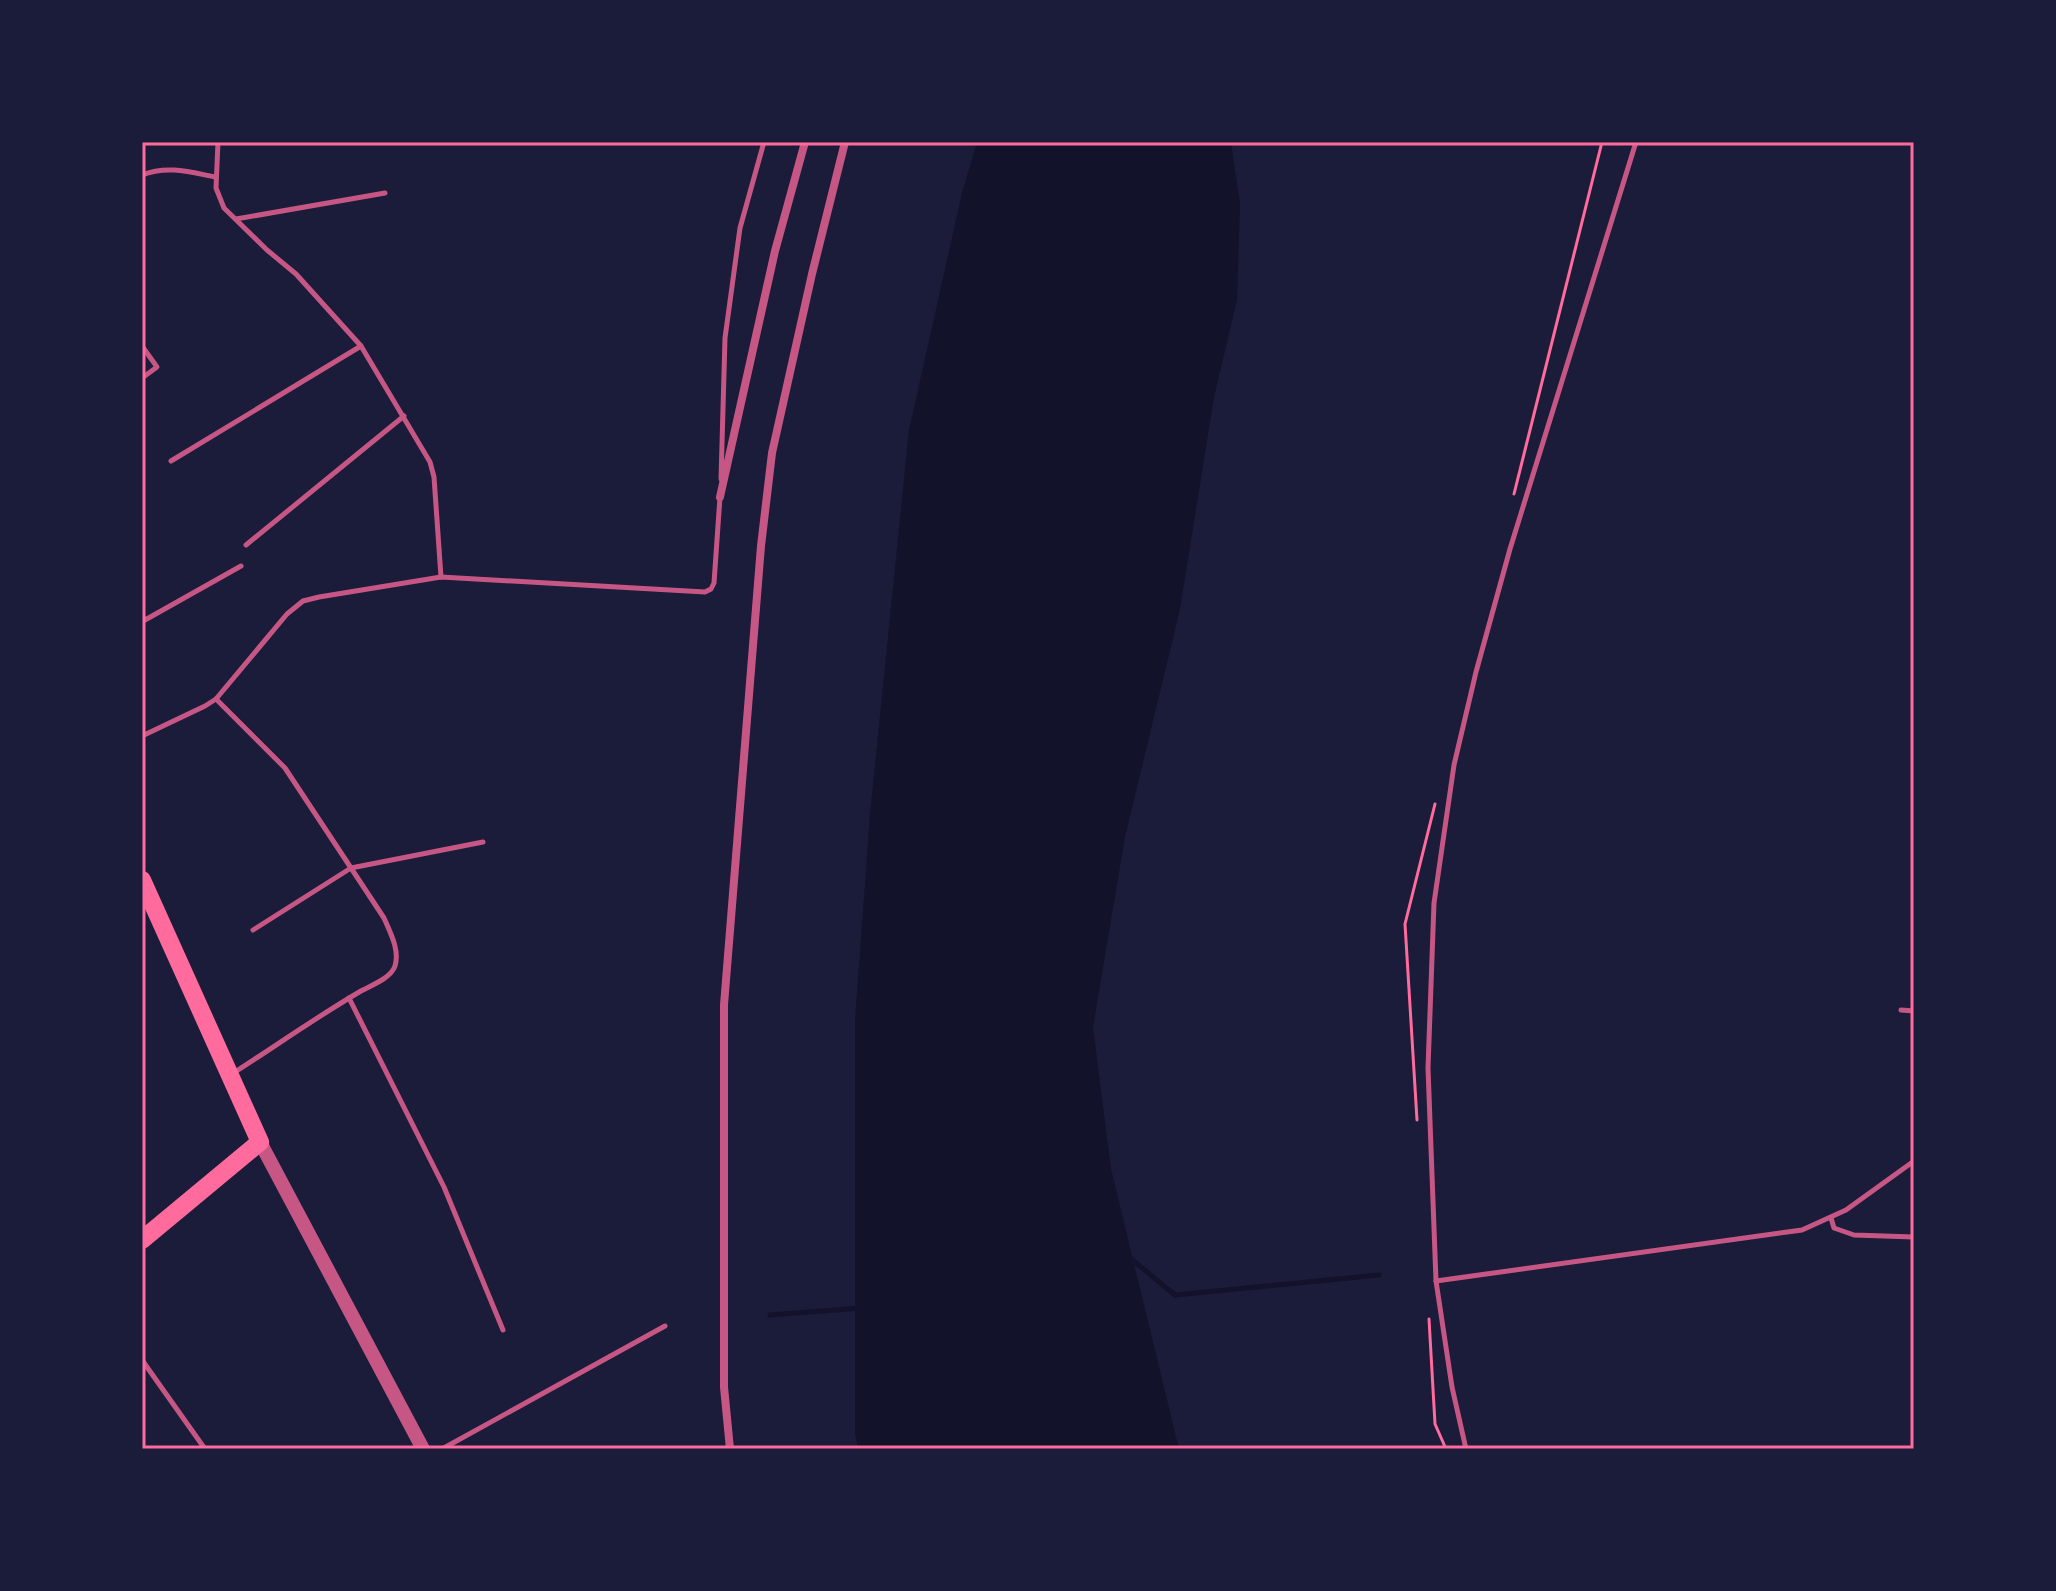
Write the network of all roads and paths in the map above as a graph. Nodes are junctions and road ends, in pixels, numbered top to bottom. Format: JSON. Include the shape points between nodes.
{"nodes":[{"id":1,"x":218,"y":142,"type":"edge"},
{"id":2,"x":764,"y":142,"type":"edge"},
{"id":3,"x":805,"y":142,"type":"edge"},
{"id":4,"x":845,"y":142,"type":"edge"},
{"id":5,"x":1602,"y":142,"type":"edge"},
{"id":6,"x":1636,"y":142,"type":"edge"},
{"id":7,"x":142,"y":175,"type":"edge"},
{"id":8,"x":215,"y":177,"type":"junction"},
{"id":9,"x":385,"y":193,"type":"dead end"},
{"id":10,"x":235,"y":219,"type":"junction"},
{"id":11,"x":142,"y":346,"type":"edge"},
{"id":12,"x":361,"y":346,"type":"junction"},
{"id":13,"x":142,"y":378,"type":"edge"},
{"id":14,"x":404,"y":416,"type":"junction"},
{"id":15,"x":171,"y":461,"type":"dead end"},
{"id":16,"x":1513,"y":494,"type":"dead end"},
{"id":17,"x":720,"y":497,"type":"junction"},
{"id":18,"x":246,"y":545,"type":"dead end"},
{"id":19,"x":241,"y":566,"type":"dead end"},
{"id":20,"x":441,"y":577,"type":"junction"},
{"id":21,"x":142,"y":616,"type":"edge"},
{"id":22,"x":216,"y":699,"type":"junction"},
{"id":23,"x":142,"y":736,"type":"edge"},
{"id":24,"x":1436,"y":801,"type":"dead end"},
{"id":25,"x":483,"y":842,"type":"dead end"},
{"id":26,"x":351,"y":868,"type":"junction"},
{"id":27,"x":142,"y":880,"type":"edge"},
{"id":28,"x":253,"y":930,"type":"dead end"},
{"id":29,"x":349,"y":998,"type":"junction"},
{"id":30,"x":1901,"y":1010,"type":"dead end"},
{"id":31,"x":1914,"y":1011,"type":"edge"},
{"id":32,"x":231,"y":1075,"type":"junction"},
{"id":33,"x":1417,"y":1127,"type":"dead end"},
{"id":34,"x":260,"y":1142,"type":"junction"},
{"id":35,"x":1914,"y":1161,"type":"edge"},
{"id":36,"x":1831,"y":1218,"type":"junction"},
{"id":37,"x":1914,"y":1237,"type":"edge"},
{"id":38,"x":142,"y":1240,"type":"edge"},
{"id":39,"x":1436,"y":1281,"type":"junction"},
{"id":40,"x":1428,"y":1315,"type":"dead end"},
{"id":41,"x":665,"y":1326,"type":"dead end"},
{"id":42,"x":503,"y":1330,"type":"dead end"},
{"id":43,"x":142,"y":1360,"type":"edge"},
{"id":44,"x":205,"y":1449,"type":"edge"},
{"id":45,"x":423,"y":1449,"type":"edge"},
{"id":46,"x":442,"y":1449,"type":"edge"},
{"id":47,"x":730,"y":1449,"type":"edge"},
{"id":48,"x":1446,"y":1449,"type":"edge"},
{"id":49,"x":1466,"y":1449,"type":"edge"}],
"edges":[{"from":1,"to":8,"type":"lane"},
{"from":2,"to":17,"type":"lane","via":[[740,228],[725,338]]},
{"from":3,"to":17,"type":"street"},
{"from":4,"to":47,"type":"street","via":[[772,453],[761,546],[724,1005],[724,1387]]},
{"from":5,"to":16,"type":"path"},
{"from":6,"to":39,"type":"lane","via":[[1510,549],[1454,765],[1434,903],[1428,1068]]},
{"from":7,"to":8,"type":"lane","via":[[177,169]]},
{"from":8,"to":10,"type":"lane","via":[[224,208]]},
{"from":9,"to":10,"type":"lane"},
{"from":10,"to":12,"type":"lane","via":[[296,274]]},
{"from":11,"to":13,"type":"lane","via":[[157,367]]},
{"from":12,"to":14,"type":"lane"},
{"from":12,"to":15,"type":"lane"},
{"from":14,"to":18,"type":"lane"},
{"from":14,"to":20,"type":"lane","via":[[434,477]]},
{"from":17,"to":20,"type":"lane","via":[[714,583],[705,592]]},
{"from":19,"to":21,"type":"lane","via":[[145,620]]},
{"from":20,"to":22,"type":"lane","via":[[303,601]]},
{"from":22,"to":23,"type":"lane"},
{"from":22,"to":26,"type":"lane","via":[[285,768]]},
{"from":24,"to":33,"type":"path","via":[[1405,924]]},
{"from":25,"to":26,"type":"lane"},
{"from":26,"to":28,"type":"lane"},
{"from":26,"to":29,"type":"lane","via":[[384,918],[396,956],[387,976]]},
{"from":27,"to":32,"type":"main road"},
{"from":29,"to":32,"type":"lane"},
{"from":29,"to":42,"type":"lane","via":[[444,1187]]},
{"from":30,"to":31,"type":"lane"},
{"from":32,"to":34,"type":"main road"},
{"from":34,"to":38,"type":"main road"},
{"from":34,"to":45,"type":"street"},
{"from":35,"to":36,"type":"lane"},
{"from":36,"to":37,"type":"lane","via":[[1834,1228],[1854,1235]]},
{"from":36,"to":39,"type":"lane","via":[[1802,1230]]},
{"from":39,"to":49,"type":"lane"},
{"from":40,"to":48,"type":"path","via":[[1435,1424]]},
{"from":41,"to":46,"type":"lane"},
{"from":43,"to":44,"type":"lane"}]}
